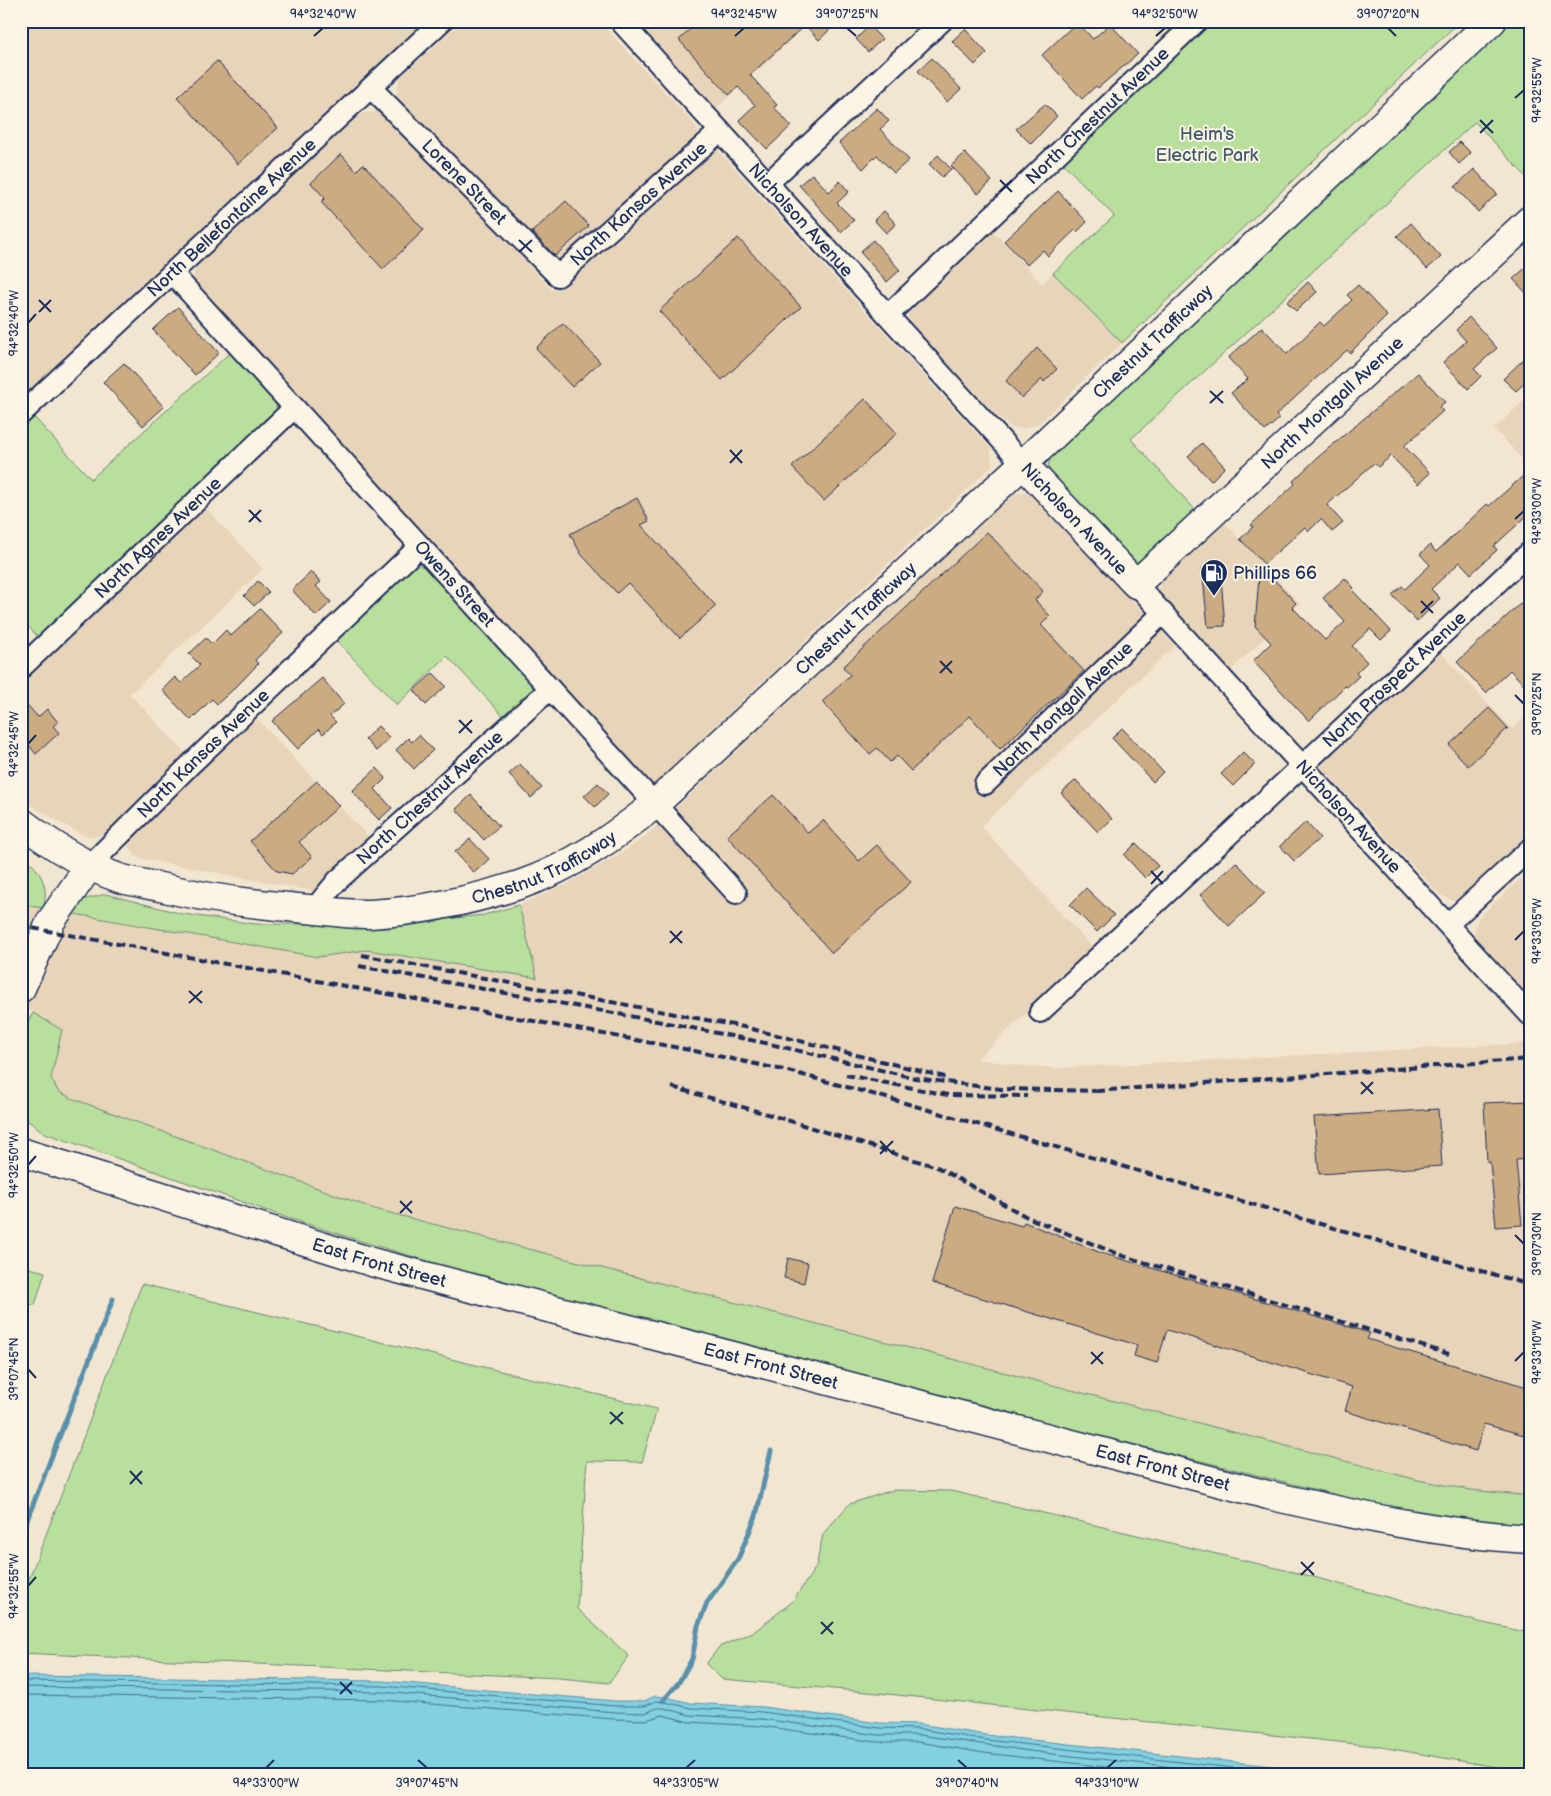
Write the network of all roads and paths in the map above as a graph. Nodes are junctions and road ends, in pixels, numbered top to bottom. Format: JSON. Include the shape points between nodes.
{"nodes":[{"id":1,"x":442,"y":21,"type":"edge"},
{"id":2,"x":620,"y":21,"type":"edge"},
{"id":3,"x":942,"y":21,"type":"edge"},
{"id":4,"x":1197,"y":21,"type":"edge"},
{"id":5,"x":1492,"y":21,"type":"edge"},
{"id":6,"x":372,"y":89,"type":"junction"},
{"id":7,"x":720,"y":131,"type":"junction"},
{"id":8,"x":768,"y":183,"type":"junction"},
{"id":9,"x":1530,"y":220,"type":"edge"},
{"id":10,"x":172,"y":273,"type":"junction"},
{"id":11,"x":558,"y":276,"type":"joint"},
{"id":12,"x":888,"y":315,"type":"junction"},
{"id":13,"x":294,"y":408,"type":"junction"},
{"id":14,"x":21,"y":414,"type":"edge"},
{"id":15,"x":1023,"y":464,"type":"junction"},
{"id":16,"x":420,"y":546,"type":"junction"},
{"id":17,"x":1530,"y":552,"type":"edge"},
{"id":18,"x":1136,"y":584,"type":"junction"},
{"id":19,"x":1163,"y":613,"type":"junction"},
{"id":20,"x":21,"y":668,"type":"edge"},
{"id":21,"x":550,"y":688,"type":"junction"},
{"id":22,"x":1303,"y":767,"type":"junction"},
{"id":23,"x":984,"y":784,"type":"dead end"},
{"id":24,"x":654,"y":805,"type":"junction"},
{"id":25,"x":21,"y":822,"type":"edge"},
{"id":26,"x":1530,"y":849,"type":"edge"},
{"id":27,"x":90,"y":866,"type":"junction"},
{"id":28,"x":736,"y":894,"type":"dead end"},
{"id":29,"x":314,"y":909,"type":"junction"},
{"id":30,"x":1448,"y":924,"type":"junction"},
{"id":31,"x":21,"y":988,"type":"edge"},
{"id":32,"x":1040,"y":1012,"type":"dead end"},
{"id":33,"x":1530,"y":1015,"type":"edge"},
{"id":34,"x":21,"y":1152,"type":"edge"},
{"id":35,"x":1530,"y":1539,"type":"edge"}],
"edges":[{"from":1,"to":6,"type":"street","name":"North Bellefontaine Avenue"},
{"from":2,"to":7,"type":"street","name":"Nicholson Avenue"},
{"from":3,"to":8,"type":"street"},
{"from":4,"to":12,"type":"street","name":"North Chestnut Avenue"},
{"from":5,"to":15,"type":"street","name":"Chestnut Trafficway"},
{"from":6,"to":10,"type":"street","name":"North Bellefontaine Avenue"},
{"from":6,"to":11,"type":"street","name":"Lorene Street"},
{"from":7,"to":8,"type":"street","name":"Nicholson Avenue"},
{"from":7,"to":11,"type":"street","name":"North Kansas Avenue"},
{"from":8,"to":12,"type":"street","name":"Nicholson Avenue"},
{"from":9,"to":18,"type":"street","name":"North Montgall Avenue"},
{"from":10,"to":13,"type":"street","name":"Owens Street"},
{"from":10,"to":14,"type":"street","name":"North Bellefontaine Avenue"},
{"from":12,"to":15,"type":"street","name":"Nicholson Avenue"},
{"from":13,"to":16,"type":"street","name":"Owens Street"},
{"from":13,"to":20,"type":"street","name":"North Agnes Avenue"},
{"from":15,"to":18,"type":"street","name":"Nicholson Avenue"},
{"from":15,"to":24,"type":"street","name":"Chestnut Trafficway"},
{"from":16,"to":21,"type":"street","name":"Owens Street"},
{"from":16,"to":27,"type":"street","name":"North Kansas Avenue","via":[[192,763]]},
{"from":17,"to":22,"type":"street","name":"North Prospect Avenue"},
{"from":18,"to":19,"type":"street","name":"Nicholson Avenue"},
{"from":19,"to":22,"type":"street","name":"Nicholson Avenue"},
{"from":19,"to":23,"type":"street","name":"North Montgall Avenue"},
{"from":21,"to":24,"type":"street","name":"Owens Street"},
{"from":21,"to":29,"type":"street","name":"North Chestnut Avenue","via":[[337,881]]},
{"from":22,"to":30,"type":"street","name":"Nicholson Avenue"},
{"from":22,"to":32,"type":"street","name":"North Prospect Avenue"},
{"from":24,"to":28,"type":"street","name":"Owens Street"},
{"from":24,"to":29,"type":"street","name":"Chestnut Trafficway","via":[[611,839],[523,884],[420,909],[368,914]]},
{"from":25,"to":27,"type":"street","name":"Chestnut Trafficway"},
{"from":26,"to":30,"type":"street"},
{"from":27,"to":29,"type":"street","name":"Chestnut Trafficway","via":[[120,878],[190,894],[247,904]]},
{"from":27,"to":31,"type":"street","name":"North Kansas Avenue","via":[[51,921]]},
{"from":30,"to":33,"type":"street","name":"Nicholson Avenue"},
{"from":34,"to":35,"type":"street","name":"East Front Street","via":[[374,1264],[1268,1496],[1401,1525],[1479,1536]]}]}
